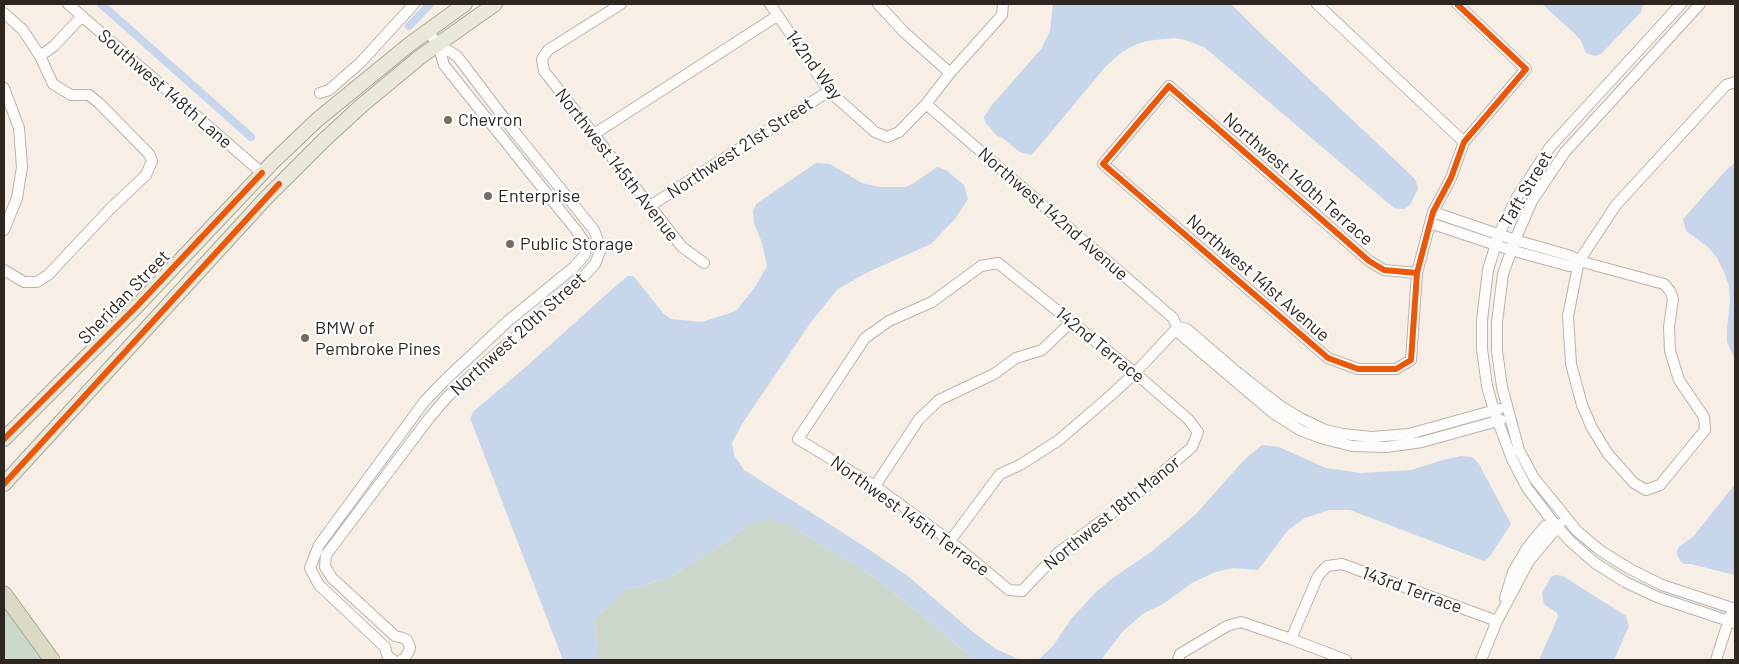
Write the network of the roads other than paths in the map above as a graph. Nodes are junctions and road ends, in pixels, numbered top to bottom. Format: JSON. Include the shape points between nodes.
{"nodes":[{"id":1,"x":68,"y":4,"type":"edge"},
{"id":2,"x":414,"y":4,"type":"edge"},
{"id":3,"x":465,"y":4,"type":"edge"},
{"id":4,"x":495,"y":4,"type":"edge"},
{"id":5,"x":621,"y":4,"type":"edge"},
{"id":6,"x":770,"y":4,"type":"edge"},
{"id":7,"x":878,"y":4,"type":"edge"},
{"id":8,"x":1004,"y":4,"type":"edge"},
{"id":9,"x":1317,"y":4,"type":"edge"},
{"id":10,"x":1457,"y":4,"type":"edge"},
{"id":11,"x":1681,"y":4,"type":"edge"},
{"id":12,"x":1700,"y":4,"type":"edge"},
{"id":13,"x":4,"y":13,"type":"edge"},
{"id":14,"x":82,"y":16,"type":"junction"},
{"id":15,"x":777,"y":16,"type":"junction"},
{"id":16,"x":427,"y":31,"type":"junction"},
{"id":17,"x":438,"y":44,"type":"junction"},
{"id":18,"x":40,"y":56,"type":"junction"},
{"id":19,"x":950,"y":73,"type":"junction"},
{"id":20,"x":1735,"y":82,"type":"edge"},
{"id":21,"x":1169,"y":86,"type":"joint"},
{"id":22,"x":4,"y":88,"type":"edge"},
{"id":23,"x":830,"y":91,"type":"junction"},
{"id":24,"x":320,"y":92,"type":"dead end"},
{"id":25,"x":926,"y":104,"type":"junction"},
{"id":26,"x":594,"y":134,"type":"junction"},
{"id":27,"x":295,"y":141,"type":"junction"},
{"id":28,"x":1464,"y":142,"type":"junction"},
{"id":29,"x":262,"y":173,"type":"junction"},
{"id":30,"x":283,"y":177,"type":"junction"},
{"id":31,"x":650,"y":206,"type":"junction"},
{"id":32,"x":1433,"y":212,"type":"junction"},
{"id":33,"x":1430,"y":223,"type":"junction"},
{"id":34,"x":4,"y":230,"type":"edge"},
{"id":35,"x":1499,"y":234,"type":"junction"},
{"id":36,"x":1515,"y":240,"type":"junction"},
{"id":37,"x":1496,"y":245,"type":"junction"},
{"id":38,"x":1511,"y":250,"type":"junction"},
{"id":39,"x":1579,"y":262,"type":"junction"},
{"id":40,"x":704,"y":263,"type":"dead end"},
{"id":41,"x":4,"y":270,"type":"edge"},
{"id":42,"x":1416,"y":273,"type":"junction"},
{"id":43,"x":1071,"y":322,"type":"junction"},
{"id":44,"x":1178,"y":327,"type":"junction"},
{"id":45,"x":1136,"y":373,"type":"junction"},
{"id":46,"x":1508,"y":412,"type":"junction"},
{"id":47,"x":1495,"y":416,"type":"junction"},
{"id":48,"x":1198,"y":432,"type":"joint"},
{"id":49,"x":4,"y":438,"type":"edge"},
{"id":50,"x":798,"y":438,"type":"joint"},
{"id":51,"x":4,"y":484,"type":"edge"},
{"id":52,"x":875,"y":486,"type":"junction"},
{"id":53,"x":1566,"y":518,"type":"junction"},
{"id":54,"x":1556,"y":526,"type":"junction"},
{"id":55,"x":950,"y":541,"type":"junction"},
{"id":56,"x":320,"y":555,"type":"junction"},
{"id":57,"x":1022,"y":591,"type":"joint"},
{"id":58,"x":4,"y":594,"type":"edge"},
{"id":59,"x":1734,"y":608,"type":"edge"},
{"id":60,"x":1497,"y":621,"type":"junction"},
{"id":61,"x":1732,"y":622,"type":"edge"},
{"id":62,"x":1291,"y":639,"type":"junction"},
{"id":63,"x":52,"y":660,"type":"edge"},
{"id":64,"x":393,"y":660,"type":"edge"},
{"id":65,"x":401,"y":660,"type":"edge"},
{"id":66,"x":1178,"y":660,"type":"edge"},
{"id":67,"x":1346,"y":660,"type":"edge"},
{"id":68,"x":1481,"y":660,"type":"edge"},
{"id":69,"x":1716,"y":660,"type":"edge"}],
"edges":[{"from":1,"to":14,"type":"street","name":"Southwest 148th Lane"},
{"from":2,"to":24,"type":"street","via":[[360,62],[329,90]]},
{"from":3,"to":16,"type":"main road","name":"Sheridan Street"},
{"from":4,"to":17,"type":"main road","name":"Sheridan Street"},
{"from":5,"to":26,"type":"street","name":"Northwest 145th Avenue","via":[[548,50],[542,59],[544,72]]},
{"from":6,"to":15,"type":"street","name":"142nd Way"},
{"from":7,"to":19,"type":"street"},
{"from":8,"to":19,"type":"street","via":[[1002,15]]},
{"from":9,"to":28,"type":"street"},
{"from":10,"to":28,"type":"street","via":[[1526,69]]},
{"from":11,"to":35,"type":"street","name":"Taft Street","via":[[1550,147],[1517,197]]},
{"from":12,"to":36,"type":"street","name":"Taft Street","via":[[1565,152],[1532,201]]},
{"from":13,"to":18,"type":"street","via":[[23,30]]},
{"from":14,"to":18,"type":"street"},
{"from":14,"to":29,"type":"street","name":"Southwest 148th Lane"},
{"from":15,"to":23,"type":"street","name":"142nd Way"},
{"from":15,"to":26,"type":"street"},
{"from":16,"to":17,"type":"street"},
{"from":16,"to":27,"type":"main road","name":"Sheridan Street","via":[[323,114]]},
{"from":17,"to":30,"type":"main road","name":"Sheridan Street","via":[[361,106]]},
{"from":17,"to":56,"type":"street","name":"Northwest 20th Street","via":[[444,65],[587,246],[584,256],[573,268],[508,321],[424,402],[319,545]]},
{"from":17,"to":56,"type":"street","name":"Northwest 20th Street","via":[[457,56],[594,230],[601,249],[595,264],[583,277],[448,396]]},
{"from":18,"to":41,"type":"street","via":[[53,84],[71,95],[89,95],[149,154],[152,161],[146,175],[48,275],[37,282],[24,282]]},
{"from":19,"to":25,"type":"street"},
{"from":20,"to":39,"type":"street","via":[[1726,85],[1616,205]]},
{"from":21,"to":42,"type":"street","name":"Northwest 140th Terrace","via":[[1369,261],[1384,270]]},
{"from":21,"to":42,"type":"street","name":"Northwest 141st Avenue","via":[[1103,164],[1328,358],[1358,370],[1396,369],[1411,360]]},
{"from":22,"to":34,"type":"street","via":[[19,128],[22,167],[17,198]]},
{"from":23,"to":25,"type":"street","name":"142nd Way","via":[[875,132],[887,137],[899,132]]},
{"from":23,"to":31,"type":"street","name":"Northwest 21st Street"},
{"from":25,"to":44,"type":"street","name":"Northwest 142nd Avenue","via":[[1173,318]]},
{"from":26,"to":31,"type":"street","name":"Northwest 145th Avenue"},
{"from":27,"to":29,"type":"main road","name":"Sheridan Street"},
{"from":27,"to":30,"type":"main road","via":[[282,165]]},
{"from":28,"to":32,"type":"street","via":[[1451,178]]},
{"from":29,"to":30,"type":"main road"},
{"from":29,"to":49,"type":"main road","name":"Sheridan Street"},
{"from":30,"to":51,"type":"main road","name":"Sheridan Street"},
{"from":31,"to":40,"type":"street","name":"Northwest 145th Avenue","via":[[682,247]]},
{"from":32,"to":33,"type":"street"},
{"from":32,"to":35,"type":"street"},
{"from":33,"to":37,"type":"street"},
{"from":33,"to":42,"type":"street"},
{"from":35,"to":36,"type":"street"},
{"from":35,"to":37,"type":"street","name":"Taft Street"},
{"from":36,"to":38,"type":"street","name":"Taft Street"},
{"from":36,"to":39,"type":"street","via":[[1571,256]]},
{"from":37,"to":38,"type":"street"},
{"from":37,"to":47,"type":"street","name":"Taft Street","via":[[1488,270],[1482,320],[1487,386]]},
{"from":38,"to":39,"type":"street","via":[[1569,266]]},
{"from":38,"to":46,"type":"street","name":"Taft Street","via":[[1503,274],[1497,322],[1502,387]]},
{"from":39,"to":39,"type":"street","via":[[1664,284],[1673,298],[1670,351],[1679,380],[1704,417],[1704,430],[1660,485],[1646,490],[1634,484],[1608,454],[1582,405],[1571,364],[1568,316]]},
{"from":43,"to":45,"type":"street","name":"142nd Terrace"},
{"from":43,"to":50,"type":"street","name":"142nd Terrace","via":[[998,263],[981,266],[932,302],[889,321],[865,338]]},
{"from":43,"to":52,"type":"street","via":[[1042,350],[1016,358],[994,374],[939,400],[920,419]]},
{"from":44,"to":45,"type":"street"},
{"from":44,"to":47,"type":"street","name":"Northwest 142nd Avenue","via":[[1181,335],[1273,413],[1300,430],[1321,438],[1352,446],[1386,447],[1422,442]]},
{"from":45,"to":48,"type":"street","name":"142nd Terrace","via":[[1188,419]]},
{"from":45,"to":55,"type":"street","via":[[1059,440],[1000,474]]},
{"from":46,"to":47,"type":"street","name":"Northwest 142nd Avenue"},
{"from":46,"to":53,"type":"street","via":[[1519,450],[1534,478]]},
{"from":47,"to":54,"type":"street","via":[[1527,488]]},
{"from":48,"to":57,"type":"street","name":"Northwest 18th Manor","via":[[1192,447],[1134,497],[1058,552]]},
{"from":50,"to":52,"type":"street","name":"Northwest 145th Terrace"},
{"from":52,"to":55,"type":"street","name":"Northwest 145th Terrace"},
{"from":53,"to":54,"type":"street"},
{"from":53,"to":59,"type":"street","via":[[1601,551],[1630,569],[1662,585]]},
{"from":54,"to":60,"type":"street","via":[[1545,526],[1526,548],[1510,581]]},
{"from":54,"to":61,"type":"street","via":[[1595,563],[1625,582],[1657,597]]},
{"from":55,"to":57,"type":"street","name":"Northwest 145th Terrace","via":[[1009,590]]},
{"from":56,"to":64,"type":"street","via":[[310,568],[319,585],[385,647]]},
{"from":56,"to":65,"type":"street","via":[[332,578],[396,636],[407,640],[409,652]]},
{"from":58,"to":63,"type":"highway"},
{"from":59,"to":61,"type":"street"},
{"from":60,"to":62,"type":"street","name":"143rd Terrace","via":[[1342,564],[1327,566],[1318,576]]},
{"from":60,"to":68,"type":"street"},
{"from":61,"to":69,"type":"street"},
{"from":62,"to":66,"type":"street","via":[[1241,622],[1226,626],[1180,654]]},
{"from":62,"to":67,"type":"street"}]}
